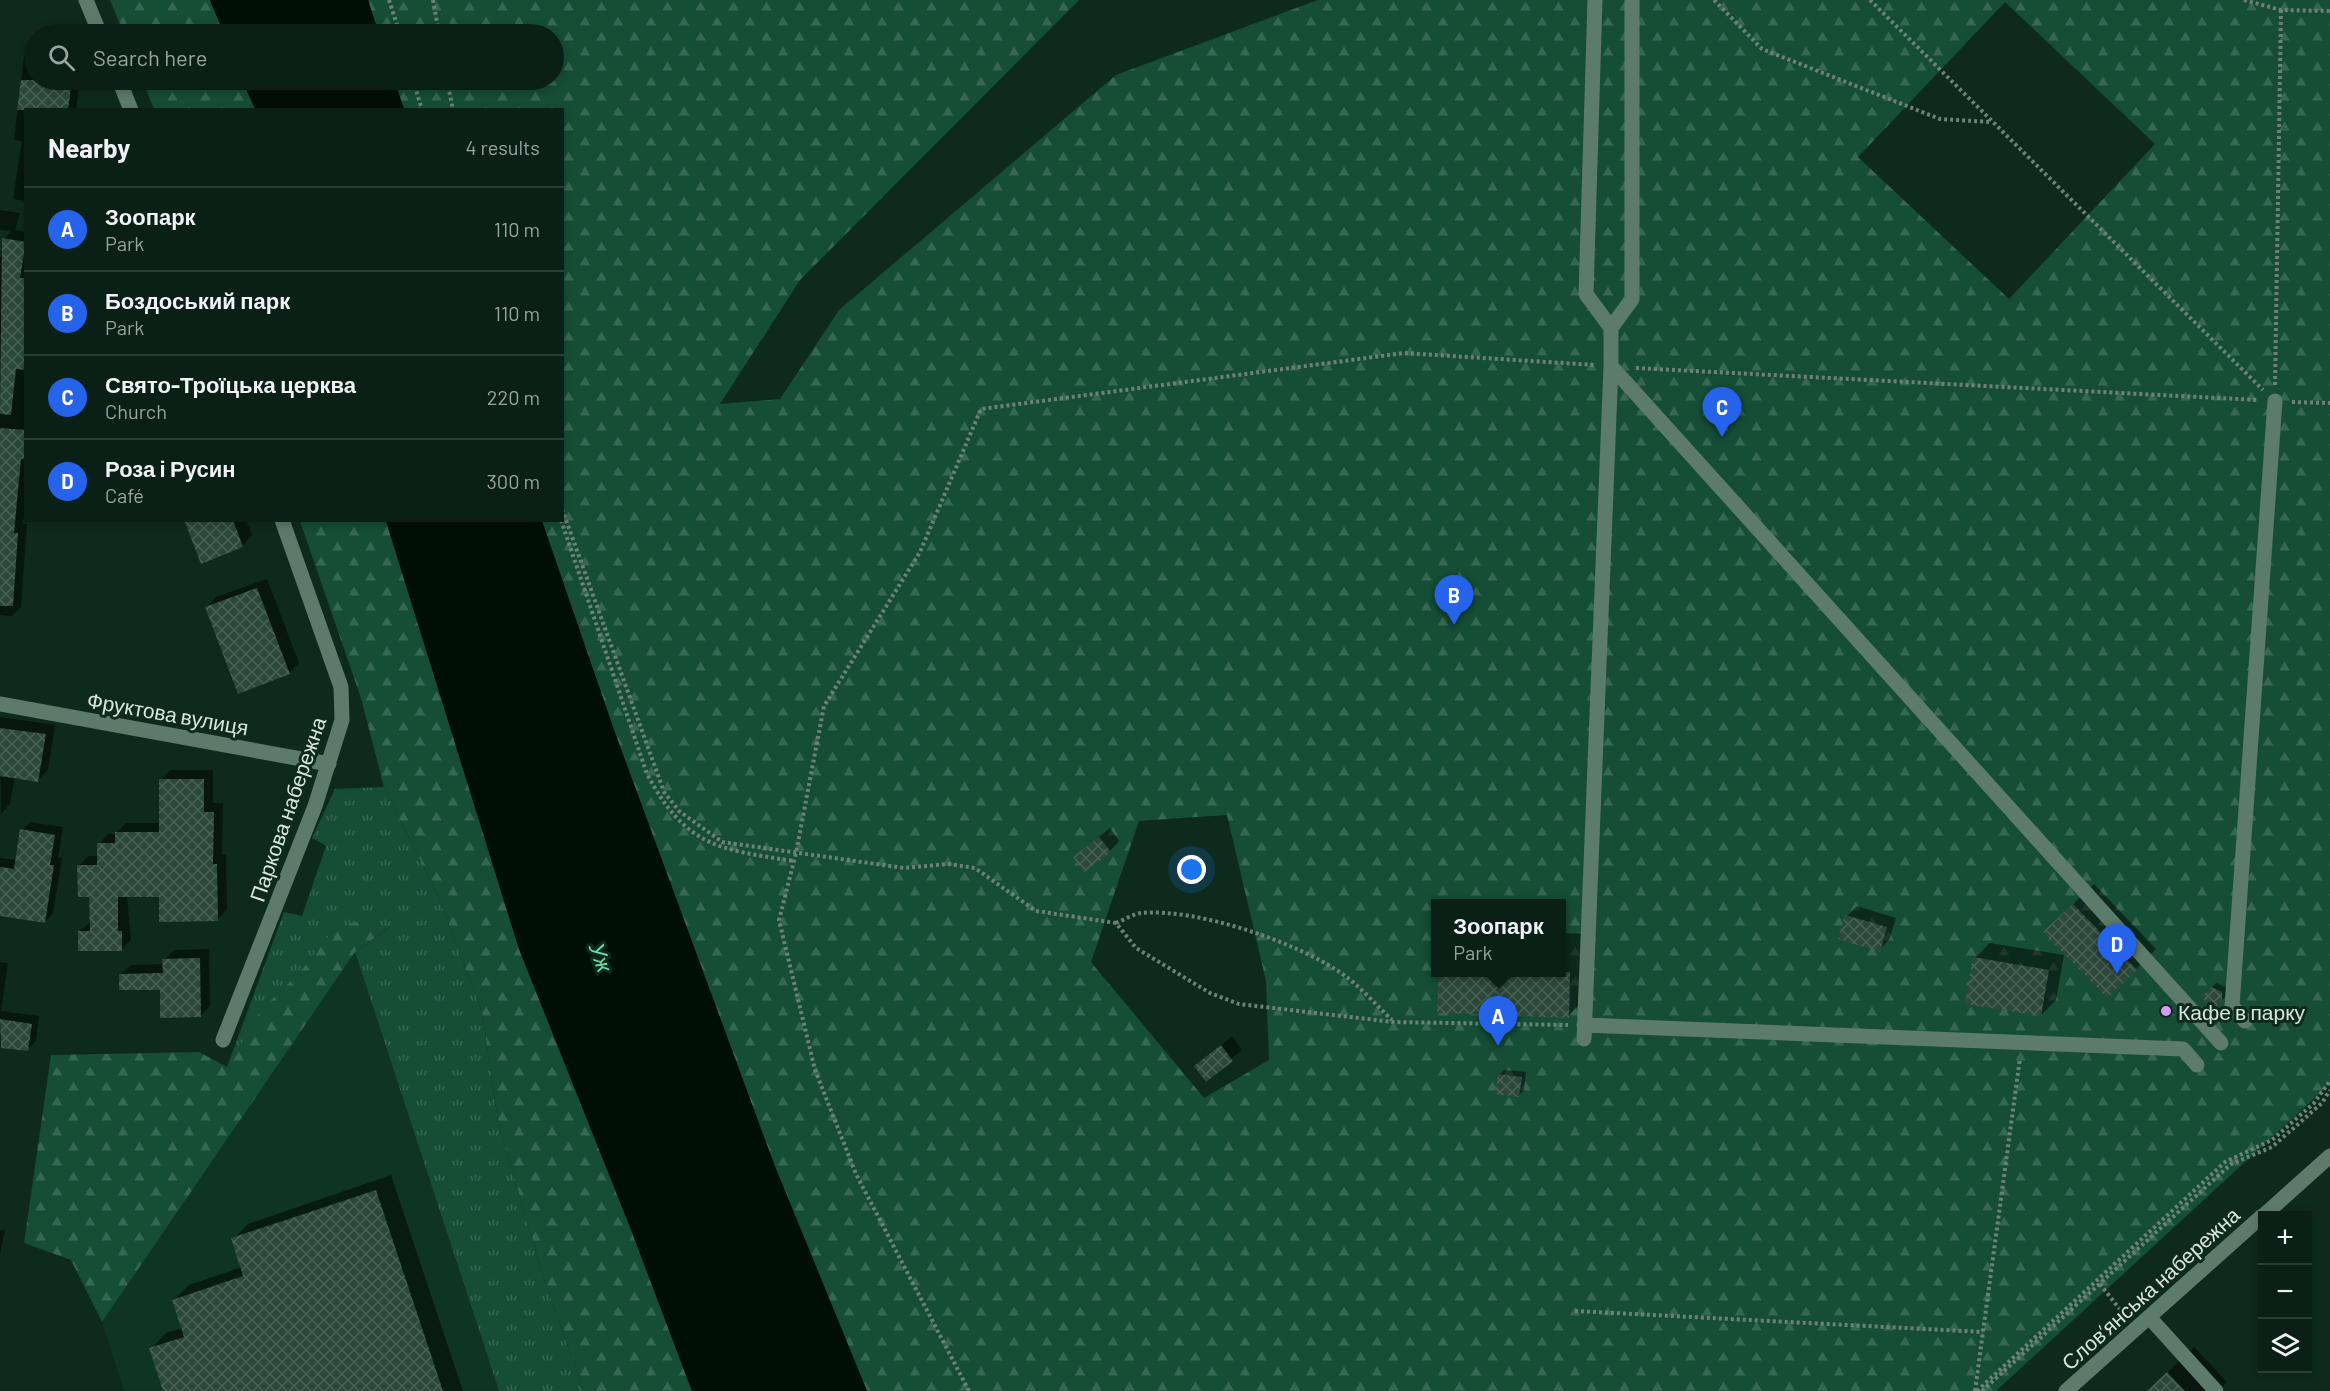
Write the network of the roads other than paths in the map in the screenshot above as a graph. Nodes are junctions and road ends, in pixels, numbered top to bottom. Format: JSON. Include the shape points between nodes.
{"nodes":[{"id":1,"x":86,"y":0,"type":"edge"},
{"id":2,"x":1595,"y":0,"type":"edge"},
{"id":3,"x":1632,"y":0,"type":"edge"},
{"id":4,"x":96,"y":24,"type":"edge"},
{"id":5,"x":122,"y":90,"type":"edge"},
{"id":6,"x":130,"y":108,"type":"edge"},
{"id":7,"x":1611,"y":328,"type":"junction"},
{"id":8,"x":1611,"y":366,"type":"junction"},
{"id":9,"x":2275,"y":401,"type":"road end"},
{"id":10,"x":283,"y":522,"type":"edge"},
{"id":11,"x":0,"y":704,"type":"edge"},
{"id":12,"x":329,"y":764,"type":"junction"},
{"id":13,"x":2245,"y":1021,"type":"dead end"},
{"id":14,"x":223,"y":1040,"type":"dead end"},
{"id":15,"x":2221,"y":1042,"type":"dead end"},
{"id":16,"x":2197,"y":1065,"type":"dead end"},
{"id":17,"x":2330,"y":1156,"type":"edge"},
{"id":18,"x":2269,"y":1211,"type":"edge"},
{"id":19,"x":2258,"y":1220,"type":"edge"},
{"id":20,"x":2149,"y":1317,"type":"junction"},
{"id":21,"x":2066,"y":1391,"type":"edge"},
{"id":22,"x":2216,"y":1391,"type":"edge"}],
"edges":[{"from":1,"to":4,"type":"street"},
{"from":2,"to":7,"type":"street","via":[[1586,294]]},
{"from":3,"to":7,"type":"street","via":[[1632,299]]},
{"from":5,"to":6,"type":"street"},
{"from":7,"to":8,"type":"street"},
{"from":8,"to":15,"type":"street"},
{"from":8,"to":16,"type":"street","via":[[1584,1032],[2183,1049]]},
{"from":9,"to":13,"type":"street","via":[[2232,1006]]},
{"from":10,"to":12,"type":"street","name":"Паркова набережна","via":[[341,687],[342,720]]},
{"from":11,"to":12,"type":"street","name":"Фруктова вулиця"},
{"from":12,"to":14,"type":"street","name":"Паркова набережна"},
{"from":17,"to":18,"type":"street","name":"Словʼянська набережна"},
{"from":19,"to":20,"type":"street","name":"Словʼянська набережна"},
{"from":20,"to":21,"type":"street","name":"Словʼянська набережна"},
{"from":20,"to":22,"type":"street"}]}
